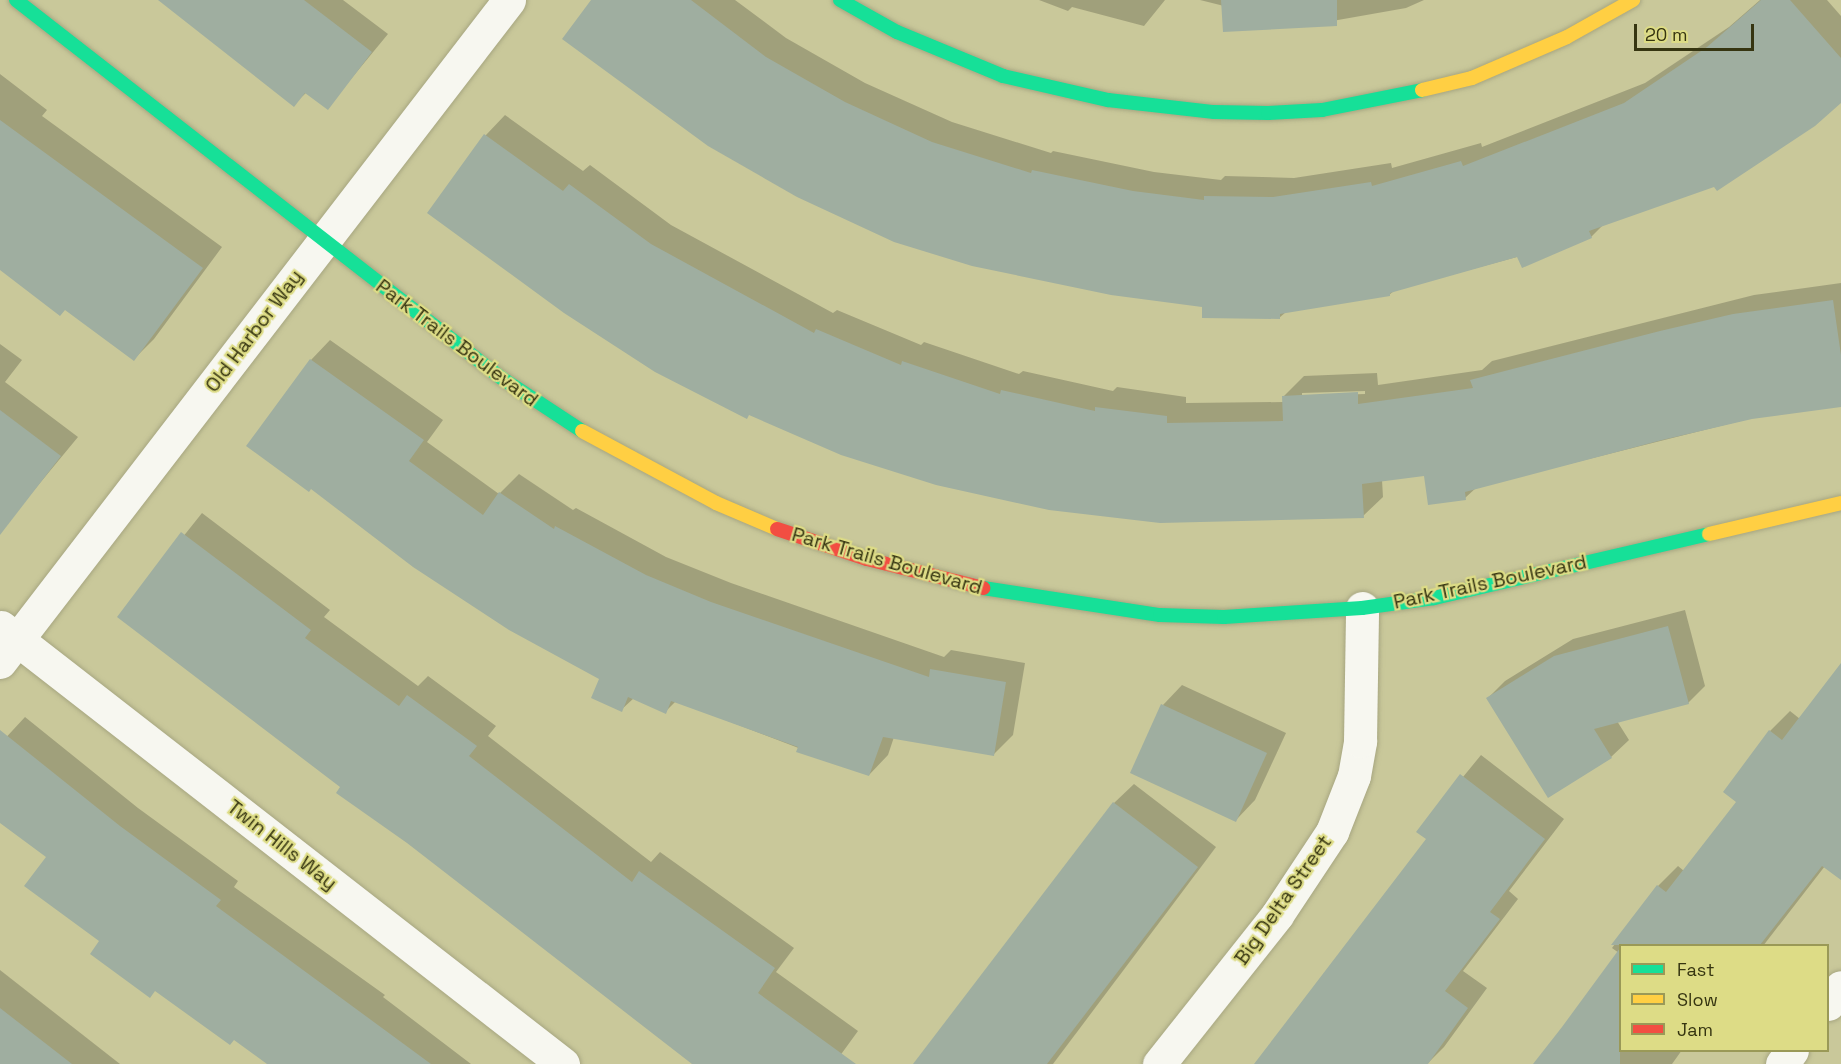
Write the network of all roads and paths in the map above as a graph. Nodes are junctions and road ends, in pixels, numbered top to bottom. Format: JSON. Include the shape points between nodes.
{"nodes":[{"id":1,"x":16,"y":0,"type":"edge"},
{"id":2,"x":509,"y":0,"type":"edge"},
{"id":3,"x":840,"y":0,"type":"edge"},
{"id":4,"x":1633,"y":0,"type":"edge"},
{"id":5,"x":322,"y":241,"type":"junction"},
{"id":6,"x":1841,"y":502,"type":"edge"},
{"id":7,"x":1362,"y":608,"type":"junction"},
{"id":8,"x":6,"y":642,"type":"edge"},
{"id":9,"x":1841,"y":987,"type":"edge"},
{"id":10,"x":1829,"y":1002,"type":"edge"},
{"id":11,"x":563,"y":1064,"type":"edge"},
{"id":12,"x":1159,"y":1064,"type":"edge"}],
"edges":[{"from":1,"to":5,"type":"street","name":"Park Trails Boulevard"},
{"from":2,"to":5,"type":"street","name":"Old Harbor Way"},
{"from":3,"to":4,"type":"street","via":[[897,32],[1003,76],[1108,100],[1214,112],[1268,113],[1367,103],[1472,78],[1558,41]]},
{"from":5,"to":7,"type":"street","name":"Park Trails Boulevard","via":[[500,377],[573,426],[696,494],[790,534],[939,579],[1086,607],[1224,617]]},
{"from":5,"to":8,"type":"street","name":"Old Harbor Way"},
{"from":6,"to":7,"type":"street","name":"Park Trails Boulevard","via":[[1485,587]]},
{"from":7,"to":12,"type":"street","name":"Big Delta Street","via":[[1360,741],[1354,776],[1332,832],[1277,915]]},
{"from":8,"to":11,"type":"street","name":"Twin Hills Way"},
{"from":9,"to":10,"type":"street"}]}
